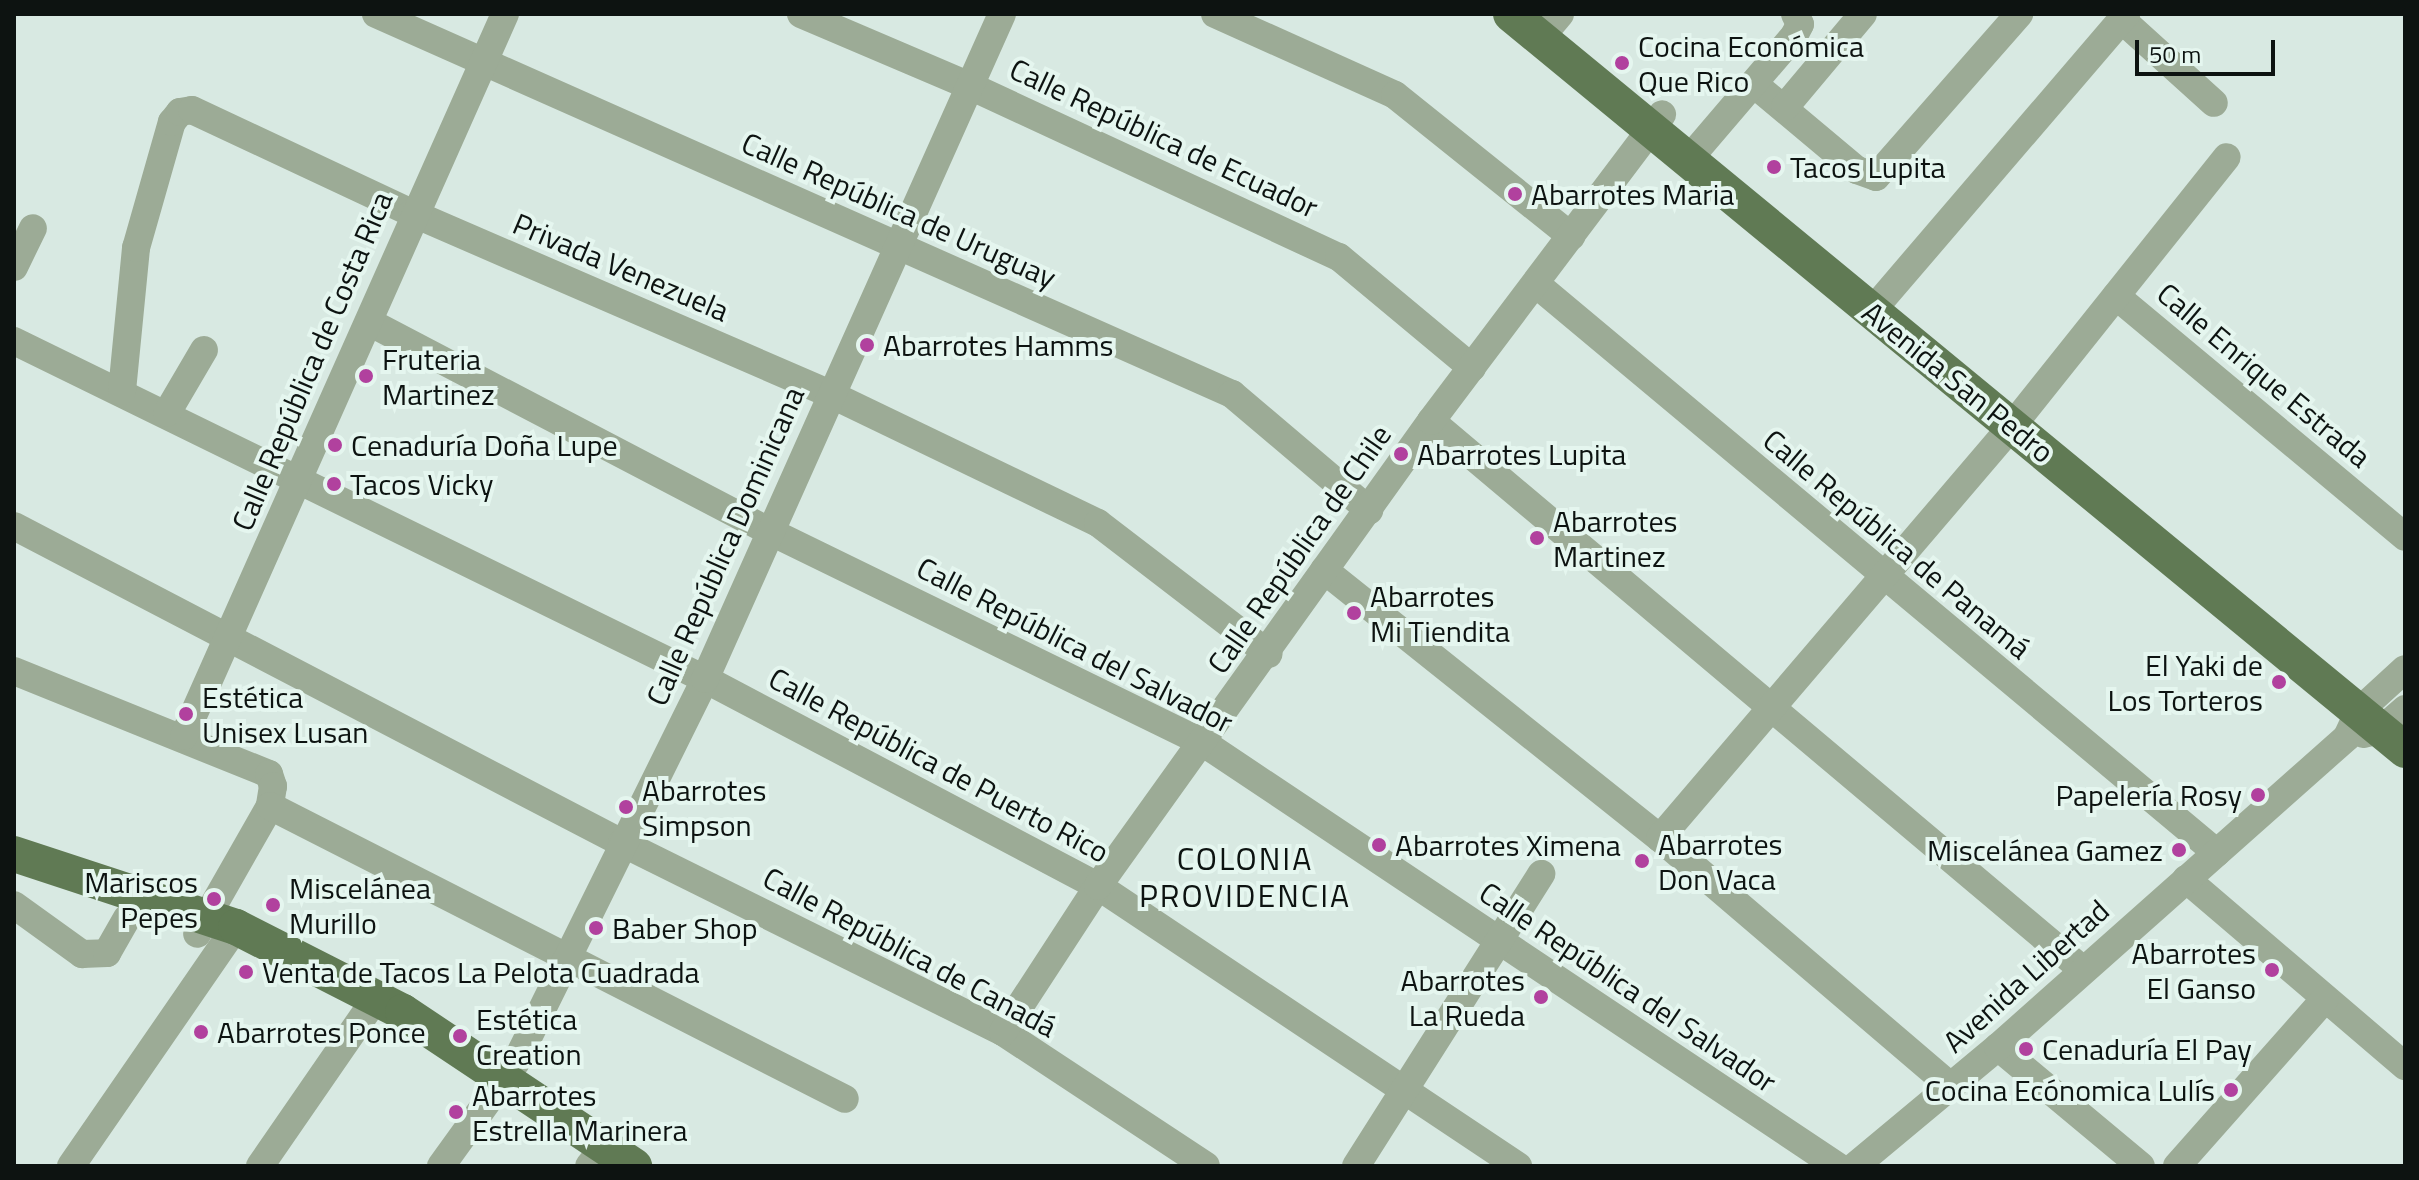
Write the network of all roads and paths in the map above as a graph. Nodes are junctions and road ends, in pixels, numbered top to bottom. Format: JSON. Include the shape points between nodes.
{"nodes":[{"id":1,"x":376,"y":14,"type":"edge"},
{"id":2,"x":505,"y":14,"type":"edge"},
{"id":3,"x":801,"y":14,"type":"edge"},
{"id":4,"x":1002,"y":14,"type":"edge"},
{"id":5,"x":1215,"y":14,"type":"edge"},
{"id":6,"x":1511,"y":14,"type":"edge"},
{"id":7,"x":1863,"y":14,"type":"edge"},
{"id":8,"x":2019,"y":14,"type":"edge"},
{"id":9,"x":2124,"y":16,"type":"edge"},
{"id":10,"x":1797,"y":19,"type":"edge"},
{"id":11,"x":1547,"y":23,"type":"edge"},
{"id":12,"x":1833,"y":49,"type":"junction"},
{"id":13,"x":482,"y":62,"type":"junction"},
{"id":14,"x":1754,"y":84,"type":"junction"},
{"id":15,"x":970,"y":86,"type":"junction"},
{"id":16,"x":2214,"y":103,"type":"dead end"},
{"id":17,"x":1785,"y":107,"type":"junction"},
{"id":18,"x":1657,"y":121,"type":"junction"},
{"id":19,"x":1695,"y":152,"type":"junction"},
{"id":20,"x":2227,"y":157,"type":"dead end"},
{"id":21,"x":412,"y":213,"type":"junction"},
{"id":22,"x":33,"y":228,"type":"dead end"},
{"id":23,"x":1571,"y":236,"type":"junction"},
{"id":24,"x":898,"y":247,"type":"junction"},
{"id":25,"x":14,"y":267,"type":"edge"},
{"id":26,"x":1536,"y":284,"type":"junction"},
{"id":27,"x":2116,"y":296,"type":"junction"},
{"id":28,"x":1877,"y":305,"type":"junction"},
{"id":29,"x":369,"y":322,"type":"junction"},
{"id":30,"x":14,"y":341,"type":"edge"},
{"id":31,"x":204,"y":350,"type":"dead end"},
{"id":32,"x":1472,"y":368,"type":"junction"},
{"id":33,"x":122,"y":391,"type":"junction"},
{"id":34,"x":832,"y":395,"type":"junction"},
{"id":35,"x":167,"y":413,"type":"junction"},
{"id":36,"x":2017,"y":420,"type":"junction"},
{"id":37,"x":1431,"y":421,"type":"junction"},
{"id":38,"x":296,"y":481,"type":"junction"},
{"id":39,"x":1369,"y":510,"type":"junction"},
{"id":40,"x":14,"y":526,"type":"edge"},
{"id":41,"x":771,"y":532,"type":"junction"},
{"id":42,"x":2405,"y":537,"type":"edge"},
{"id":43,"x":1324,"y":570,"type":"junction"},
{"id":44,"x":1885,"y":579,"type":"junction"},
{"id":45,"x":232,"y":636,"type":"junction"},
{"id":46,"x":1269,"y":654,"type":"junction"},
{"id":47,"x":2405,"y":669,"type":"edge"},
{"id":48,"x":14,"y":671,"type":"edge"},
{"id":49,"x":705,"y":679,"type":"junction"},
{"id":50,"x":1773,"y":711,"type":"junction"},
{"id":51,"x":2383,"y":724,"type":"edge"},
{"id":52,"x":184,"y":736,"type":"junction"},
{"id":53,"x":1202,"y":742,"type":"junction"},
{"id":54,"x":270,"y":806,"type":"junction"},
{"id":55,"x":1660,"y":838,"type":"junction"},
{"id":56,"x":622,"y":843,"type":"junction"},
{"id":57,"x":2217,"y":853,"type":"junction"},
{"id":58,"x":14,"y":854,"type":"edge"},
{"id":59,"x":1541,"y":874,"type":"dead end"},
{"id":60,"x":14,"y":875,"type":"edge"},
{"id":61,"x":2186,"y":879,"type":"junction"},
{"id":62,"x":1098,"y":886,"type":"junction"},
{"id":63,"x":14,"y":905,"type":"edge"},
{"id":64,"x":127,"y":918,"type":"junction"},
{"id":65,"x":216,"y":930,"type":"junction"},
{"id":66,"x":1496,"y":941,"type":"junction"},
{"id":67,"x":566,"y":956,"type":"junction"},
{"id":68,"x":2083,"y":970,"type":"junction"},
{"id":69,"x":2325,"y":999,"type":"junction"},
{"id":70,"x":371,"y":1006,"type":"junction"},
{"id":71,"x":1003,"y":1032,"type":"junction"},
{"id":72,"x":1998,"y":1047,"type":"junction"},
{"id":73,"x":2405,"y":1066,"type":"edge"},
{"id":74,"x":498,"y":1087,"type":"junction"},
{"id":75,"x":1952,"y":1087,"type":"junction"},
{"id":76,"x":1403,"y":1091,"type":"junction"},
{"id":77,"x":845,"y":1099,"type":"dead end"},
{"id":78,"x":602,"y":1162,"type":"edge"},
{"id":79,"x":71,"y":1166,"type":"edge"},
{"id":80,"x":260,"y":1166,"type":"edge"},
{"id":81,"x":441,"y":1166,"type":"edge"},
{"id":82,"x":1206,"y":1166,"type":"edge"},
{"id":83,"x":1356,"y":1166,"type":"edge"},
{"id":84,"x":1518,"y":1166,"type":"edge"},
{"id":85,"x":1837,"y":1166,"type":"edge"},
{"id":86,"x":1855,"y":1166,"type":"edge"},
{"id":87,"x":2141,"y":1166,"type":"edge"},
{"id":88,"x":2177,"y":1166,"type":"edge"}],
"edges":[{"from":1,"to":13,"type":"street","name":"Calle República de Uruguay"},
{"from":2,"to":13,"type":"street","name":"Calle República de Costa Rica"},
{"from":3,"to":15,"type":"street","name":"Calle República de Ecuador"},
{"from":4,"to":15,"type":"street","name":"Calle República Dominicana"},
{"from":5,"to":23,"type":"street","via":[[1395,95]]},
{"from":6,"to":11,"type":"main road","name":"Avenida San Pedro"},
{"from":7,"to":12,"type":"street"},
{"from":8,"to":17,"type":"street","via":[[1876,177],[1857,170]]},
{"from":9,"to":16,"type":"street"},
{"from":9,"to":28,"type":"street"},
{"from":10,"to":12,"type":"street"},
{"from":10,"to":14,"type":"street"},
{"from":11,"to":18,"type":"main road","name":"Avenida San Pedro"},
{"from":12,"to":17,"type":"street"},
{"from":13,"to":21,"type":"street","name":"Calle República de Costa Rica"},
{"from":13,"to":24,"type":"street","name":"Calle República de Uruguay"},
{"from":14,"to":17,"type":"street"},
{"from":14,"to":19,"type":"street"},
{"from":15,"to":24,"type":"street","name":"Calle República Dominicana"},
{"from":15,"to":32,"type":"street","name":"Calle República de Ecuador","via":[[1339,257]]},
{"from":18,"to":19,"type":"main road","name":"Avenida San Pedro"},
{"from":18,"to":23,"type":"street","name":"Calle República de Chile"},
{"from":19,"to":28,"type":"main road","name":"Avenida San Pedro"},
{"from":20,"to":27,"type":"street"},
{"from":21,"to":29,"type":"street","name":"Calle República de Costa Rica"},
{"from":21,"to":33,"type":"street","name":"Privada Venezuela","via":[[192,110],[180,112],[172,122],[136,248]]},
{"from":21,"to":34,"type":"street","name":"Privada Venezuela"},
{"from":22,"to":25,"type":"street"},
{"from":23,"to":26,"type":"street","name":"Calle República de Chile"},
{"from":24,"to":34,"type":"street","name":"Calle República Dominicana"},
{"from":24,"to":39,"type":"street","name":"Calle República de Uruguay","via":[[1232,394]]},
{"from":26,"to":32,"type":"street","name":"Calle República de Chile"},
{"from":26,"to":44,"type":"street","name":"Calle República de Panamá"},
{"from":27,"to":36,"type":"street"},
{"from":27,"to":42,"type":"street","name":"Calle Enrique Estrada"},
{"from":28,"to":36,"type":"main road","name":"Avenida San Pedro"},
{"from":29,"to":38,"type":"street","name":"Calle República de Costa Rica"},
{"from":29,"to":41,"type":"street","name":"Calle República del Salvador"},
{"from":30,"to":33,"type":"street","name":"Calle República de Puerto Rico"},
{"from":31,"to":35,"type":"street"},
{"from":32,"to":37,"type":"street","name":"Calle República de Chile"},
{"from":33,"to":35,"type":"street","name":"Calle República de Puerto Rico"},
{"from":34,"to":41,"type":"street","name":"Calle República Dominicana"},
{"from":34,"to":46,"type":"street","name":"Privada Venezuela","via":[[1098,523]]},
{"from":35,"to":38,"type":"street","name":"Calle República de Puerto Rico"},
{"from":36,"to":44,"type":"street"},
{"from":36,"to":51,"type":"main road","name":"Avenida San Pedro"},
{"from":37,"to":39,"type":"street","name":"Calle República de Chile"},
{"from":37,"to":50,"type":"street"},
{"from":38,"to":45,"type":"street","name":"Calle República de Costa Rica"},
{"from":38,"to":49,"type":"street","name":"Calle República de Puerto Rico"},
{"from":39,"to":43,"type":"street","name":"Calle República de Chile"},
{"from":40,"to":45,"type":"street","name":"Calle República de Canadá"},
{"from":41,"to":49,"type":"street","name":"Calle República Dominicana"},
{"from":41,"to":53,"type":"street","name":"Calle República del Salvador"},
{"from":43,"to":46,"type":"street","name":"Calle República de Chile"},
{"from":43,"to":55,"type":"street"},
{"from":44,"to":50,"type":"street"},
{"from":44,"to":57,"type":"street","name":"Calle República de Panamá"},
{"from":45,"to":52,"type":"street","name":"Calle República de Costa Rica"},
{"from":45,"to":56,"type":"street","name":"Calle República de Canadá"},
{"from":46,"to":53,"type":"street","name":"Calle República de Chile"},
{"from":47,"to":51,"type":"street","name":"Avenida Libertad"},
{"from":48,"to":52,"type":"street"},
{"from":49,"to":56,"type":"street","name":"Calle República Dominicana"},
{"from":49,"to":62,"type":"street","name":"Calle República de Puerto Rico"},
{"from":50,"to":55,"type":"street"},
{"from":50,"to":68,"type":"street"},
{"from":51,"to":57,"type":"street","name":"Avenida Libertad"},
{"from":52,"to":54,"type":"street","via":[[269,774]]},
{"from":53,"to":62,"type":"street","name":"Calle República de Chile"},
{"from":53,"to":66,"type":"street","name":"Calle República del Salvador"},
{"from":54,"to":65,"type":"street"},
{"from":54,"to":67,"type":"street"},
{"from":55,"to":75,"type":"street"},
{"from":56,"to":67,"type":"street","name":"Calle República Dominicana"},
{"from":56,"to":71,"type":"street","name":"Calle República de Canadá"},
{"from":57,"to":61,"type":"street","name":"Avenida Libertad"},
{"from":58,"to":65,"type":"main road"},
{"from":59,"to":66,"type":"street"},
{"from":60,"to":64,"type":"main road"},
{"from":61,"to":68,"type":"street","name":"Avenida Libertad"},
{"from":61,"to":69,"type":"street"},
{"from":62,"to":71,"type":"street","name":"Calle República de Chile"},
{"from":62,"to":76,"type":"street","name":"Calle República de Puerto Rico"},
{"from":63,"to":64,"type":"street","via":[[82,954],[107,953]]},
{"from":64,"to":65,"type":"main road"},
{"from":65,"to":70,"type":"main road"},
{"from":65,"to":79,"type":"street"},
{"from":66,"to":76,"type":"street"},
{"from":66,"to":85,"type":"street","name":"Calle República del Salvador"},
{"from":67,"to":74,"type":"street","name":"Calle República Dominicana"},
{"from":67,"to":77,"type":"street"},
{"from":68,"to":72,"type":"street","name":"Avenida Libertad"},
{"from":69,"to":73,"type":"street"},
{"from":69,"to":88,"type":"street"},
{"from":70,"to":74,"type":"main road"},
{"from":70,"to":80,"type":"street"},
{"from":71,"to":82,"type":"street","name":"Calle República de Canadá"},
{"from":72,"to":75,"type":"street","name":"Avenida Libertad"},
{"from":72,"to":87,"type":"street"},
{"from":74,"to":78,"type":"main road"},
{"from":74,"to":81,"type":"street","name":"Calle República Dominicana"},
{"from":75,"to":86,"type":"street","name":"Avenida Libertad"},
{"from":76,"to":83,"type":"street"},
{"from":76,"to":84,"type":"street","name":"Calle República de Puerto Rico"}]}
